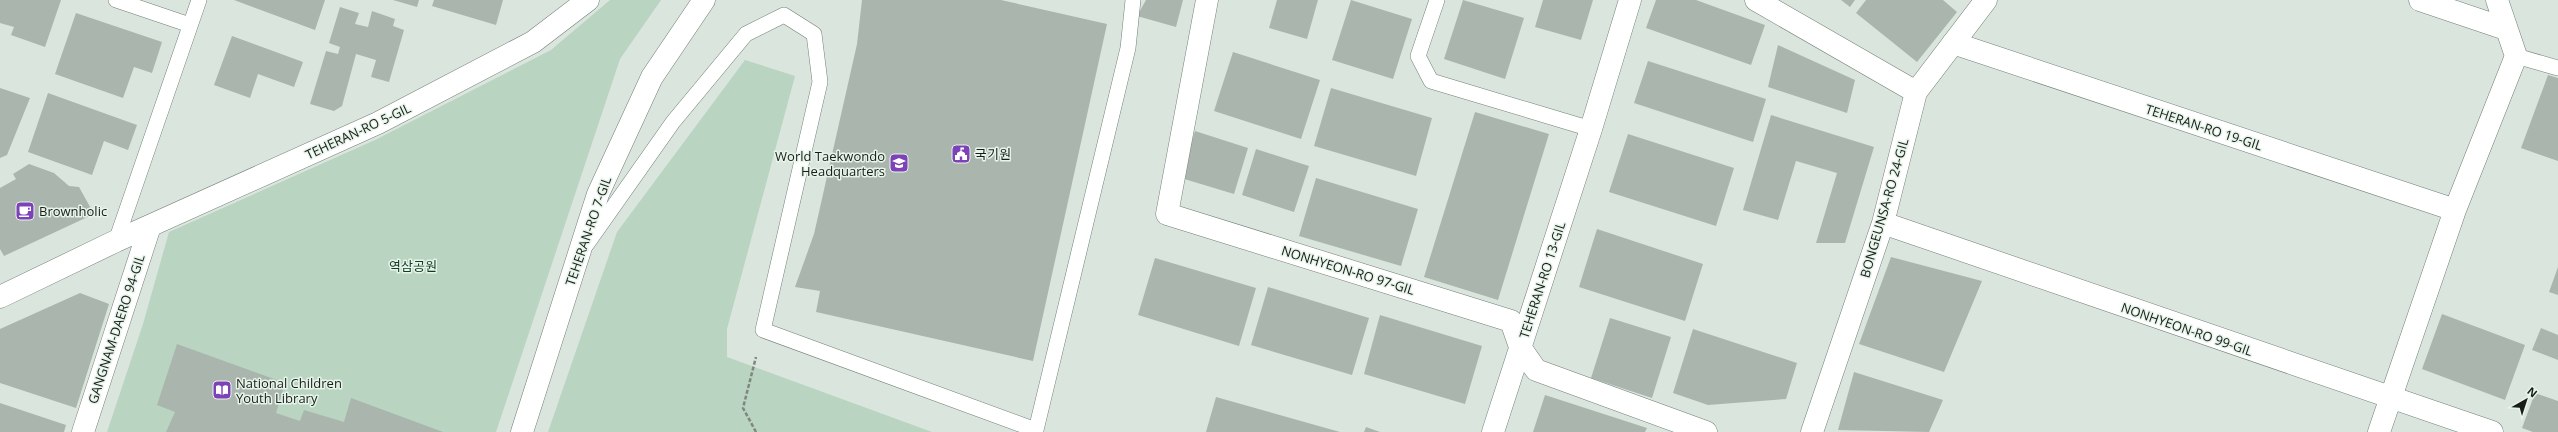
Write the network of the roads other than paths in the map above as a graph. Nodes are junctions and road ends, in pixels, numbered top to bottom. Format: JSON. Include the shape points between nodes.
{"nodes":[{"id":1,"x":116,"y":0,"type":"edge"},
{"id":2,"x":199,"y":0,"type":"edge"},
{"id":3,"x":588,"y":0,"type":"edge"},
{"id":4,"x":704,"y":0,"type":"edge"},
{"id":5,"x":1133,"y":0,"type":"edge"},
{"id":6,"x":1207,"y":0,"type":"edge"},
{"id":7,"x":1437,"y":0,"type":"edge"},
{"id":8,"x":1630,"y":0,"type":"edge"},
{"id":9,"x":1756,"y":0,"type":"edge"},
{"id":10,"x":1986,"y":0,"type":"edge"},
{"id":11,"x":2420,"y":0,"type":"edge"},
{"id":12,"x":2497,"y":0,"type":"edge"},
{"id":13,"x":190,"y":25,"type":"junction"},
{"id":14,"x":2506,"y":29,"type":"junction"},
{"id":15,"x":1953,"y":44,"type":"junction"},
{"id":16,"x":2516,"y":56,"type":"junction"},
{"id":17,"x":2558,"y":68,"type":"edge"},
{"id":18,"x":1916,"y":92,"type":"junction"},
{"id":19,"x":1591,"y":129,"type":"junction"},
{"id":20,"x":2455,"y":210,"type":"junction"},
{"id":21,"x":1883,"y":223,"type":"junction"},
{"id":22,"x":150,"y":226,"type":"junction"},
{"id":23,"x":116,"y":241,"type":"junction"},
{"id":24,"x":578,"y":256,"type":"junction"},
{"id":25,"x":0,"y":297,"type":"edge"},
{"id":26,"x":1520,"y":347,"type":"junction"},
{"id":27,"x":2391,"y":399,"type":"junction"},
{"id":28,"x":83,"y":432,"type":"edge"},
{"id":29,"x":522,"y":432,"type":"edge"},
{"id":30,"x":1493,"y":432,"type":"edge"},
{"id":31,"x":1706,"y":432,"type":"edge"},
{"id":32,"x":1812,"y":432,"type":"edge"},
{"id":33,"x":2379,"y":432,"type":"edge"},
{"id":34,"x":2492,"y":432,"type":"edge"}],
"edges":[{"from":1,"to":13,"type":"lane"},
{"from":2,"to":13,"type":"lane"},
{"from":3,"to":22,"type":"street","name":"TEHERAN-RO 5-GIL","via":[[533,42],[378,123]]},
{"from":4,"to":24,"type":"street","name":"TEHERAN-RO 7-GIL","via":[[652,77],[598,194]]},
{"from":5,"to":24,"type":"lane","via":[[1128,48],[1036,430],[763,330],[820,82],[814,34],[784,15],[746,34],[673,122]]},
{"from":6,"to":26,"type":"street","name":"NONHYEON-RO 97-GIL","via":[[1167,214],[1512,321]]},
{"from":7,"to":19,"type":"lane","via":[[1418,56],[1431,81]]},
{"from":8,"to":19,"type":"street","name":"TEHERAN-RO 13-GIL"},
{"from":9,"to":18,"type":"street"},
{"from":10,"to":15,"type":"street","name":"BONGEUNSA-RO 24-GIL"},
{"from":11,"to":14,"type":"street"},
{"from":12,"to":14,"type":"street"},
{"from":13,"to":23,"type":"lane"},
{"from":14,"to":16,"type":"street"},
{"from":15,"to":18,"type":"street","name":"BONGEUNSA-RO 24-GIL"},
{"from":15,"to":20,"type":"street","name":"TEHERAN-RO 19-GIL"},
{"from":16,"to":17,"type":"lane"},
{"from":16,"to":20,"type":"street"},
{"from":18,"to":21,"type":"street","name":"BONGEUNSA-RO 24-GIL"},
{"from":19,"to":26,"type":"street","name":"TEHERAN-RO 13-GIL"},
{"from":20,"to":27,"type":"street"},
{"from":21,"to":27,"type":"street","name":"NONHYEON-RO 99-GIL"},
{"from":21,"to":32,"type":"street","name":"BONGEUNSA-RO 24-GIL"},
{"from":22,"to":23,"type":"street","name":"TEHERAN-RO 5-GIL"},
{"from":22,"to":28,"type":"street","name":"GANGNAM-DAERO 94-GIL"},
{"from":23,"to":25,"type":"street","name":"TEHERAN-RO 5-GIL"},
{"from":24,"to":29,"type":"street","name":"TEHERAN-RO 7-GIL"},
{"from":26,"to":30,"type":"street","name":"TEHERAN-RO 13-GIL"},
{"from":26,"to":31,"type":"street","name":"NONHYEON-RO 97-GIL","via":[[1536,370]]},
{"from":27,"to":33,"type":"street"},
{"from":27,"to":34,"type":"street","name":"NONHYEON-RO 99-GIL"}]}
